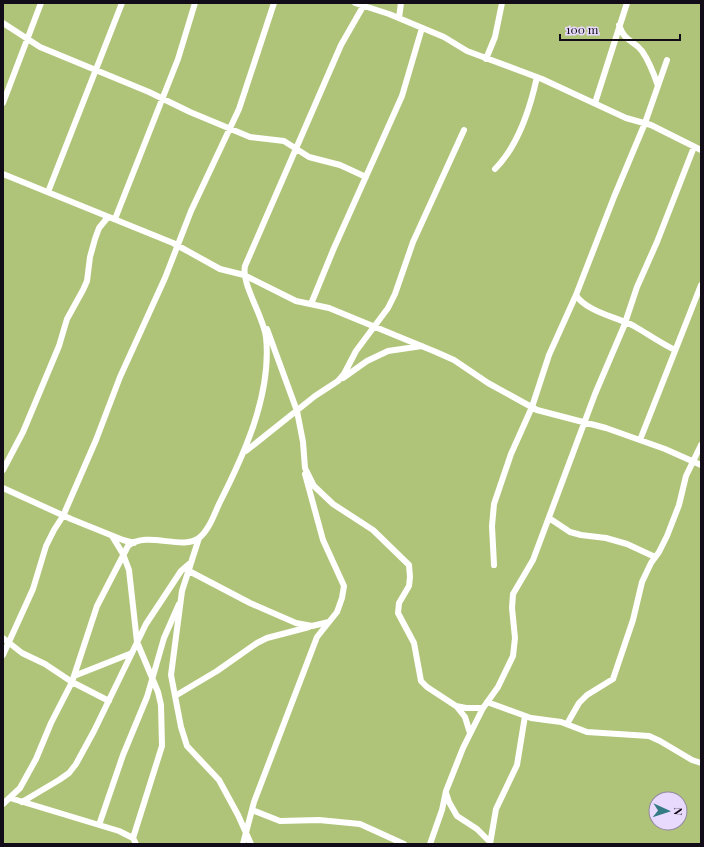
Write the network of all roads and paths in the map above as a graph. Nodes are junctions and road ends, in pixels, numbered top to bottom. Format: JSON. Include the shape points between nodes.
{"nodes":[{"id":1,"x":41,"y":3,"type":"edge"},
{"id":2,"x":122,"y":3,"type":"edge"},
{"id":3,"x":195,"y":3,"type":"edge"},
{"id":4,"x":274,"y":3,"type":"edge"},
{"id":5,"x":355,"y":3,"type":"edge"},
{"id":6,"x":401,"y":3,"type":"edge"},
{"id":7,"x":502,"y":3,"type":"edge"},
{"id":8,"x":627,"y":3,"type":"edge"},
{"id":9,"x":364,"y":4,"type":"edge"},
{"id":10,"x":399,"y":18,"type":"junction"},
{"id":11,"x":3,"y":23,"type":"edge"},
{"id":12,"x":619,"y":25,"type":"junction"},
{"id":13,"x":422,"y":28,"type":"junction"},
{"id":14,"x":27,"y":38,"type":"junction"},
{"id":15,"x":486,"y":59,"type":"junction"},
{"id":16,"x":667,"y":60,"type":"dead end"},
{"id":17,"x":95,"y":70,"type":"junction"},
{"id":18,"x":537,"y":77,"type":"junction"},
{"id":19,"x":658,"y":86,"type":"junction"},
{"id":20,"x":162,"y":98,"type":"junction"},
{"id":21,"x":3,"y":103,"type":"edge"},
{"id":22,"x":595,"y":103,"type":"junction"},
{"id":23,"x":645,"y":123,"type":"junction"},
{"id":24,"x":230,"y":128,"type":"junction"},
{"id":25,"x":464,"y":130,"type":"dead end"},
{"id":26,"x":694,"y":147,"type":"junction"},
{"id":27,"x":296,"y":148,"type":"junction"},
{"id":28,"x":701,"y":150,"type":"edge"},
{"id":29,"x":495,"y":169,"type":"dead end"},
{"id":30,"x":3,"y":174,"type":"edge"},
{"id":31,"x":366,"y":177,"type":"junction"},
{"id":32,"x":48,"y":192,"type":"junction"},
{"id":33,"x":108,"y":216,"type":"junction"},
{"id":34,"x":115,"y":219,"type":"junction"},
{"id":35,"x":177,"y":245,"type":"junction"},
{"id":36,"x":244,"y":275,"type":"junction"},
{"id":37,"x":701,"y":285,"type":"edge"},
{"id":38,"x":576,"y":295,"type":"junction"},
{"id":39,"x":311,"y":304,"type":"junction"},
{"id":40,"x":261,"y":317,"type":"junction"},
{"id":41,"x":625,"y":322,"type":"junction"},
{"id":42,"x":373,"y":328,"type":"junction"},
{"id":43,"x":422,"y":346,"type":"junction"},
{"id":44,"x":675,"y":350,"type":"junction"},
{"id":45,"x":338,"y":381,"type":"junction"},
{"id":46,"x":532,"y":407,"type":"junction"},
{"id":47,"x":297,"y":411,"type":"junction"},
{"id":48,"x":585,"y":422,"type":"junction"},
{"id":49,"x":640,"y":440,"type":"junction"},
{"id":50,"x":701,"y":445,"type":"edge"},
{"id":51,"x":244,"y":452,"type":"junction"},
{"id":52,"x":694,"y":462,"type":"junction"},
{"id":53,"x":701,"y":465,"type":"edge"},
{"id":54,"x":305,"y":468,"type":"junction"},
{"id":55,"x":3,"y":470,"type":"edge"},
{"id":56,"x":3,"y":488,"type":"edge"},
{"id":57,"x":63,"y":516,"type":"junction"},
{"id":58,"x":549,"y":518,"type":"junction"},
{"id":59,"x":112,"y":536,"type":"junction"},
{"id":60,"x":199,"y":538,"type":"junction"},
{"id":61,"x":134,"y":543,"type":"junction"},
{"id":62,"x":123,"y":554,"type":"junction"},
{"id":63,"x":655,"y":558,"type":"junction"},
{"id":64,"x":494,"y":565,"type":"dead end"},
{"id":65,"x":188,"y":567,"type":"junction"},
{"id":66,"x":181,"y":599,"type":"junction"},
{"id":67,"x":330,"y":622,"type":"junction"},
{"id":68,"x":312,"y":626,"type":"junction"},
{"id":69,"x":3,"y":638,"type":"edge"},
{"id":70,"x":137,"y":642,"type":"junction"},
{"id":71,"x":9,"y":643,"type":"junction"},
{"id":72,"x":132,"y":653,"type":"junction"},
{"id":73,"x":3,"y":655,"type":"edge"},
{"id":74,"x":74,"y":676,"type":"junction"},
{"id":75,"x":153,"y":679,"type":"junction"},
{"id":76,"x":72,"y":682,"type":"junction"},
{"id":77,"x":176,"y":696,"type":"junction"},
{"id":78,"x":109,"y":701,"type":"junction"},
{"id":79,"x":487,"y":702,"type":"junction"},
{"id":80,"x":456,"y":706,"type":"junction"},
{"id":81,"x":482,"y":708,"type":"junction"},
{"id":82,"x":525,"y":716,"type":"junction"},
{"id":83,"x":567,"y":724,"type":"junction"},
{"id":84,"x":470,"y":733,"type":"junction"},
{"id":85,"x":701,"y":763,"type":"edge"},
{"id":86,"x":446,"y":791,"type":"junction"},
{"id":87,"x":10,"y":798,"type":"junction"},
{"id":88,"x":22,"y":802,"type":"junction"},
{"id":89,"x":3,"y":804,"type":"edge"},
{"id":90,"x":252,"y":810,"type":"junction"},
{"id":91,"x":99,"y":824,"type":"junction"},
{"id":92,"x":246,"y":834,"type":"junction"},
{"id":93,"x":134,"y":838,"type":"junction"},
{"id":94,"x":490,"y":843,"type":"edge"},
{"id":95,"x":136,"y":844,"type":"edge"},
{"id":96,"x":243,"y":844,"type":"edge"},
{"id":97,"x":251,"y":844,"type":"edge"},
{"id":98,"x":404,"y":844,"type":"edge"},
{"id":99,"x":430,"y":844,"type":"edge"}],
"edges":[{"from":1,"to":14,"type":"street"},
{"from":2,"to":17,"type":"street"},
{"from":3,"to":20,"type":"street","via":[[178,59]]},
{"from":4,"to":24,"type":"street","via":[[239,109]]},
{"from":5,"to":9,"type":"street"},
{"from":6,"to":10,"type":"street"},
{"from":7,"to":15,"type":"street","via":[[495,37]]},
{"from":8,"to":12,"type":"street"},
{"from":9,"to":10,"type":"street"},
{"from":9,"to":27,"type":"street","via":[[341,45]]},
{"from":10,"to":13,"type":"street"},
{"from":11,"to":14,"type":"street"},
{"from":12,"to":19,"type":"street","via":[[622,35],[645,56]]},
{"from":12,"to":22,"type":"street"},
{"from":13,"to":15,"type":"street"},
{"from":13,"to":31,"type":"street","via":[[402,96]]},
{"from":14,"to":17,"type":"street","via":[[40,47]]},
{"from":14,"to":21,"type":"street"},
{"from":15,"to":18,"type":"street"},
{"from":16,"to":19,"type":"street"},
{"from":17,"to":20,"type":"street"},
{"from":17,"to":32,"type":"street"},
{"from":18,"to":22,"type":"street"},
{"from":18,"to":29,"type":"street","via":[[517,136]]},
{"from":19,"to":23,"type":"street"},
{"from":20,"to":24,"type":"street"},
{"from":20,"to":34,"type":"street"},
{"from":22,"to":23,"type":"street","via":[[626,118]]},
{"from":23,"to":26,"type":"street"},
{"from":23,"to":38,"type":"street"},
{"from":24,"to":27,"type":"street","via":[[256,138],[284,141]]},
{"from":24,"to":35,"type":"street"},
{"from":25,"to":42,"type":"street","via":[[413,242],[395,294],[383,317]]},
{"from":26,"to":28,"type":"street"},
{"from":26,"to":41,"type":"street"},
{"from":27,"to":31,"type":"street","via":[[316,160],[340,165]]},
{"from":27,"to":36,"type":"street","via":[[256,238]]},
{"from":30,"to":32,"type":"street"},
{"from":31,"to":39,"type":"street"},
{"from":32,"to":33,"type":"street"},
{"from":33,"to":34,"type":"street"},
{"from":33,"to":55,"type":"street","via":[[95,239],[84,290],[68,319],[23,432]]},
{"from":34,"to":35,"type":"street"},
{"from":35,"to":36,"type":"street","via":[[220,269]]},
{"from":35,"to":57,"type":"street"},
{"from":36,"to":39,"type":"street","via":[[286,297]]},
{"from":36,"to":40,"type":"street"},
{"from":37,"to":44,"type":"street"},
{"from":38,"to":41,"type":"street","via":[[591,307]]},
{"from":38,"to":46,"type":"street","via":[[549,355]]},
{"from":39,"to":42,"type":"street","via":[[329,308]]},
{"from":40,"to":47,"type":"street","via":[[272,340]]},
{"from":40,"to":51,"type":"street","via":[[266,344],[264,380],[256,417]]},
{"from":41,"to":44,"type":"street"},
{"from":41,"to":48,"type":"street"},
{"from":42,"to":43,"type":"street"},
{"from":42,"to":45,"type":"street"},
{"from":43,"to":45,"type":"street","via":[[388,351],[367,361]]},
{"from":43,"to":46,"type":"street","via":[[454,360],[488,383]]},
{"from":44,"to":49,"type":"street"},
{"from":45,"to":47,"type":"street"},
{"from":46,"to":48,"type":"street"},
{"from":46,"to":64,"type":"street","via":[[517,437],[494,504]]},
{"from":47,"to":51,"type":"street"},
{"from":47,"to":54,"type":"street"},
{"from":48,"to":49,"type":"street"},
{"from":48,"to":58,"type":"street"},
{"from":49,"to":52,"type":"street"},
{"from":50,"to":52,"type":"street"},
{"from":51,"to":60,"type":"street","via":[[212,518]]},
{"from":52,"to":53,"type":"street"},
{"from":52,"to":63,"type":"street","via":[[686,476],[679,505],[667,536]]},
{"from":54,"to":67,"type":"street","via":[[305,477],[323,540],[344,586],[340,606]]},
{"from":54,"to":80,"type":"street","via":[[320,493],[373,530],[408,563],[409,586],[399,603],[398,613],[414,643],[421,681]]},
{"from":56,"to":57,"type":"street"},
{"from":57,"to":59,"type":"street"},
{"from":57,"to":71,"type":"street","via":[[46,546],[32,589]]},
{"from":58,"to":63,"type":"street","via":[[570,532],[627,544]]},
{"from":58,"to":79,"type":"street","via":[[533,560],[513,594],[513,656],[498,687]]},
{"from":59,"to":61,"type":"street"},
{"from":59,"to":62,"type":"street"},
{"from":60,"to":61,"type":"street","via":[[188,542],[152,540]]},
{"from":60,"to":65,"type":"street"},
{"from":61,"to":62,"type":"street","via":[[128,546]]},
{"from":62,"to":70,"type":"street","via":[[131,584]]},
{"from":62,"to":74,"type":"street","via":[[97,606]]},
{"from":63,"to":83,"type":"street","via":[[642,582],[631,627],[613,679],[587,695],[579,703]]},
{"from":65,"to":66,"type":"street"},
{"from":65,"to":68,"type":"street","via":[[275,615]]},
{"from":65,"to":70,"type":"street","via":[[181,571],[174,581]]},
{"from":66,"to":75,"type":"street","via":[[164,638]]},
{"from":66,"to":77,"type":"street","via":[[171,675]]},
{"from":67,"to":68,"type":"street"},
{"from":67,"to":90,"type":"street","via":[[317,637]]},
{"from":68,"to":77,"type":"street","via":[[257,643]]},
{"from":69,"to":71,"type":"street"},
{"from":70,"to":72,"type":"street"},
{"from":70,"to":75,"type":"street"},
{"from":71,"to":73,"type":"street"},
{"from":71,"to":76,"type":"street","via":[[22,654],[45,664]]},
{"from":72,"to":74,"type":"street"},
{"from":72,"to":78,"type":"street"},
{"from":74,"to":76,"type":"street"},
{"from":75,"to":91,"type":"street"},
{"from":75,"to":93,"type":"street","via":[[161,705],[162,746]]},
{"from":76,"to":78,"type":"street"},
{"from":76,"to":87,"type":"street","via":[[27,776]]},
{"from":77,"to":92,"type":"street","via":[[187,746],[219,780]]},
{"from":78,"to":88,"type":"street","via":[[69,773]]},
{"from":79,"to":81,"type":"street"},
{"from":79,"to":82,"type":"street"},
{"from":80,"to":81,"type":"street"},
{"from":80,"to":84,"type":"street","via":[[465,717]]},
{"from":81,"to":84,"type":"street"},
{"from":82,"to":83,"type":"street"},
{"from":82,"to":94,"type":"street","via":[[517,765],[496,809]]},
{"from":83,"to":85,"type":"street","via":[[587,732],[649,736]]},
{"from":84,"to":86,"type":"street"},
{"from":86,"to":94,"type":"street","via":[[457,816],[468,822]]},
{"from":86,"to":99,"type":"street"},
{"from":87,"to":88,"type":"street"},
{"from":87,"to":89,"type":"street"},
{"from":88,"to":91,"type":"street"},
{"from":90,"to":92,"type":"street"},
{"from":90,"to":98,"type":"street","via":[[280,821],[319,820],[360,824]]},
{"from":91,"to":93,"type":"street"},
{"from":92,"to":96,"type":"street"},
{"from":92,"to":97,"type":"street"},
{"from":93,"to":95,"type":"street"}]}
